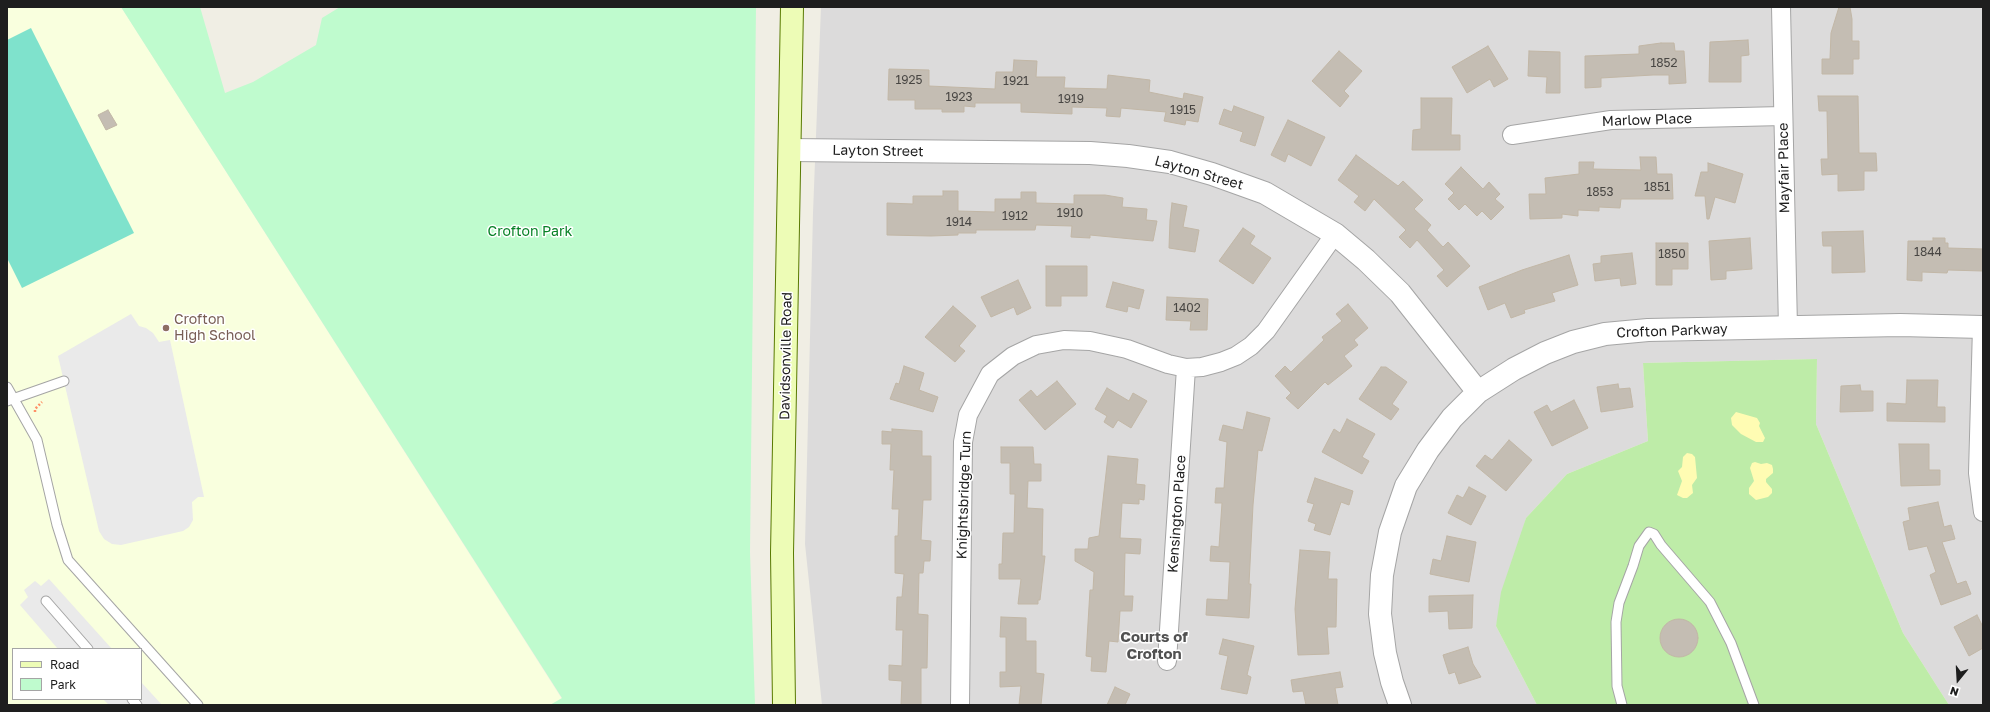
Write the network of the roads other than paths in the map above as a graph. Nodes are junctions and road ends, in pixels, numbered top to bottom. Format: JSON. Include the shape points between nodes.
{"nodes":[{"id":1,"x":792,"y":7,"type":"edge"},
{"id":2,"x":1781,"y":7,"type":"edge"},
{"id":3,"x":1783,"y":116,"type":"junction"},
{"id":4,"x":1512,"y":135,"type":"dead end"},
{"id":5,"x":790,"y":150,"type":"junction"},
{"id":6,"x":1335,"y":234,"type":"junction"},
{"id":7,"x":1982,"y":327,"type":"edge"},
{"id":8,"x":1788,"y":328,"type":"junction"},
{"id":9,"x":1186,"y":368,"type":"junction"},
{"id":10,"x":64,"y":381,"type":"dead end"},
{"id":11,"x":7,"y":387,"type":"edge"},
{"id":12,"x":1478,"y":392,"type":"junction"},
{"id":13,"x":10,"y":400,"type":"edge"},
{"id":14,"x":1983,"y":512,"type":"edge"},
{"id":15,"x":46,"y":601,"type":"dead end"},
{"id":16,"x":87,"y":648,"type":"edge"},
{"id":17,"x":1167,"y":661,"type":"dead end"},
{"id":18,"x":198,"y":705,"type":"edge"},
{"id":19,"x":784,"y":705,"type":"edge"},
{"id":20,"x":960,"y":705,"type":"edge"},
{"id":21,"x":1400,"y":705,"type":"edge"},
{"id":22,"x":1622,"y":705,"type":"edge"},
{"id":23,"x":1754,"y":705,"type":"edge"}],
"edges":[{"from":1,"to":5,"type":"main road","name":"Davidsonville Road"},
{"from":2,"to":3,"type":"street","name":"Mayfair Place"},
{"from":3,"to":4,"type":"street","name":"Marlow Place","via":[[1611,120]]},
{"from":3,"to":8,"type":"street","name":"Mayfair Place"},
{"from":5,"to":6,"type":"street","name":"Layton Street","via":[[1090,153],[1170,162],[1265,193]]},
{"from":5,"to":19,"type":"main road","name":"Davidsonville Road","via":[[782,553]]},
{"from":6,"to":9,"type":"street","name":"Knightsbridge Turn","via":[[1266,331],[1251,346],[1236,356],[1220,362]]},
{"from":6,"to":12,"type":"street","name":"Layton Street","via":[[1400,293]]},
{"from":7,"to":8,"type":"street","name":"Crofton Parkway","via":[[1900,325]]},
{"from":7,"to":14,"type":"street","via":[[1978,458]]},
{"from":8,"to":12,"type":"street","name":"Crofton Parkway","via":[[1648,330],[1605,334],[1573,342],[1545,353]]},
{"from":9,"to":17,"type":"street","name":"Kensington Place"},
{"from":9,"to":20,"type":"street","name":"Knightsbridge Turn","via":[[1127,349],[1090,341],[1064,340],[1036,345],[1013,356],[990,374],[968,415],[963,442]]},
{"from":10,"to":13,"type":"lane"},
{"from":11,"to":13,"type":"lane"},
{"from":12,"to":21,"type":"street","name":"Crofton Parkway","via":[[1452,418],[1428,450],[1406,486],[1390,532],[1382,575],[1380,614],[1384,652]]},
{"from":13,"to":18,"type":"lane","via":[[37,440],[68,560]]},
{"from":15,"to":16,"type":"lane"},
{"from":22,"to":23,"type":"lane","via":[[1617,686],[1616,622],[1619,603],[1639,546],[1649,532],[1654,534],[1710,602],[1731,643]]}]}
